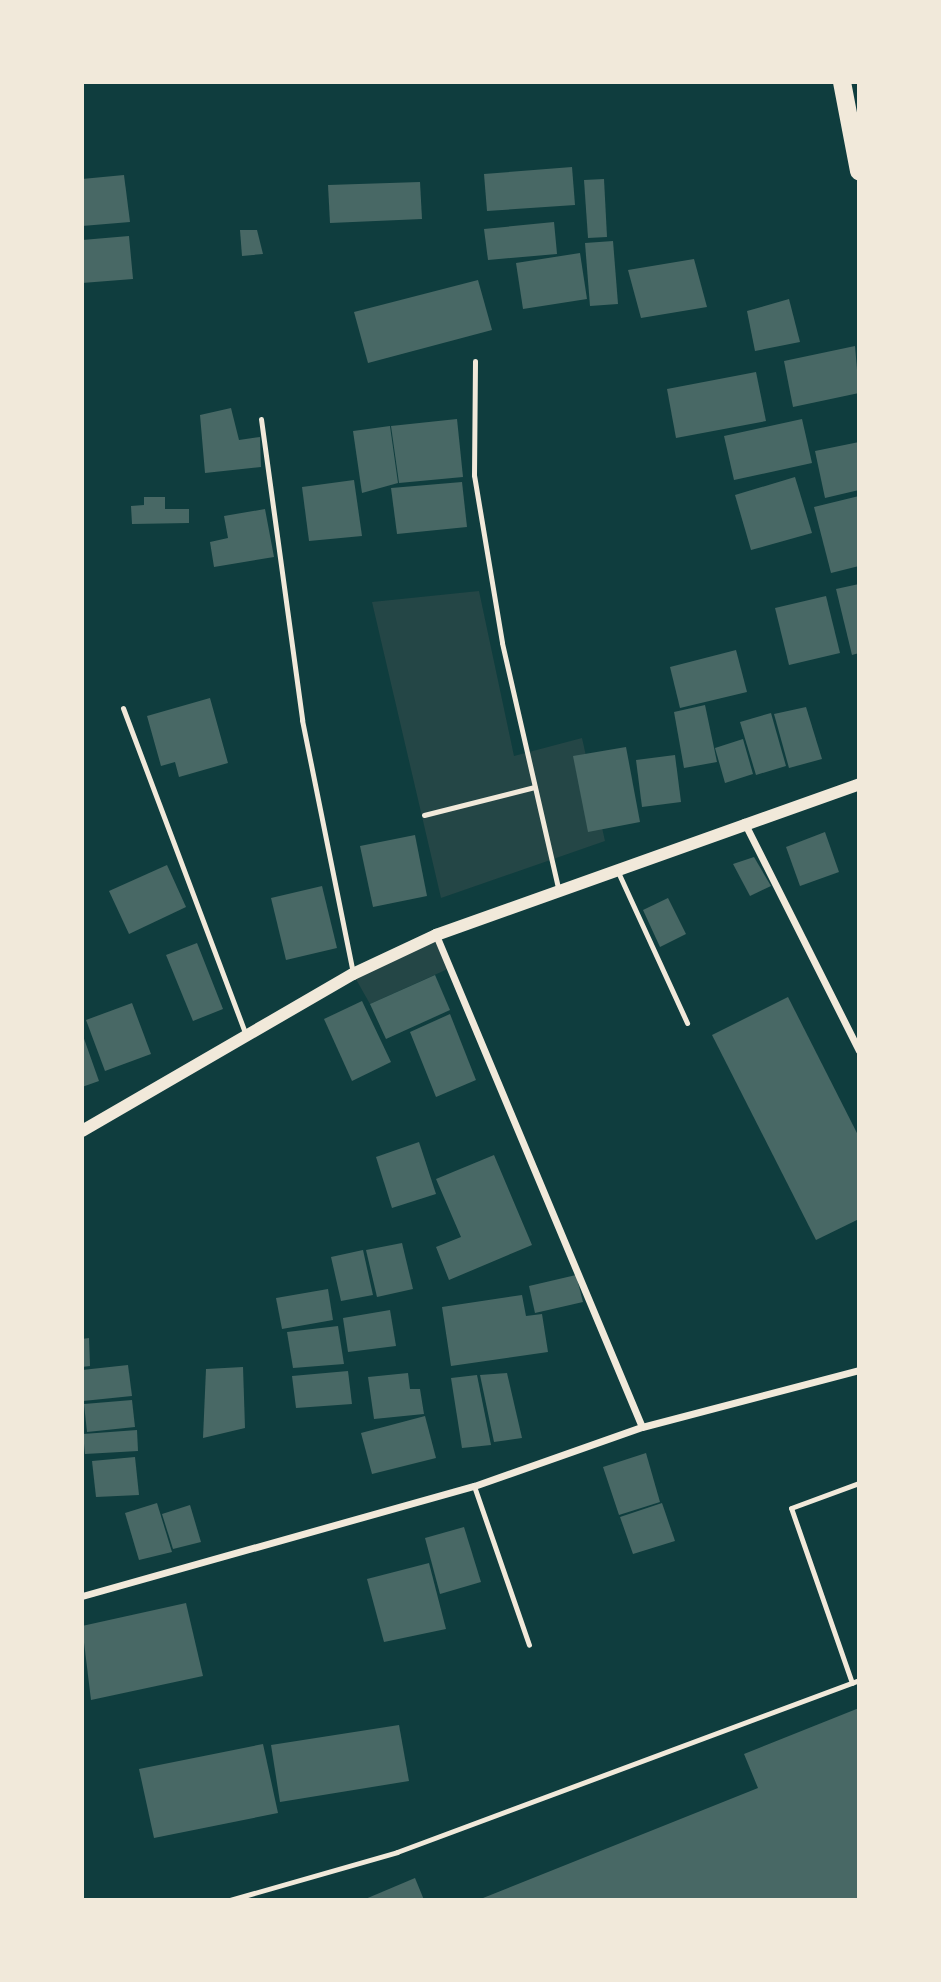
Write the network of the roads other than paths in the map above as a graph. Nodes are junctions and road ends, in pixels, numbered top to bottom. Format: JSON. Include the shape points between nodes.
{"nodes":[{"id":1,"x":842,"y":82,"type":"edge"},
{"id":2,"x":859,"y":171,"type":"edge"},
{"id":3,"x":475,"y":361,"type":"dead end"},
{"id":4,"x":261,"y":419,"type":"dead end"},
{"id":5,"x":123,"y":708,"type":"dead end"},
{"id":6,"x":859,"y":784,"type":"edge"},
{"id":7,"x":535,"y":787,"type":"junction"},
{"id":8,"x":424,"y":815,"type":"dead end"},
{"id":9,"x":743,"y":821,"type":"junction"},
{"id":10,"x":616,"y":869,"type":"junction"},
{"id":11,"x":559,"y":891,"type":"junction"},
{"id":12,"x":436,"y":935,"type":"junction"},
{"id":13,"x":353,"y":974,"type":"junction"},
{"id":14,"x":687,"y":1023,"type":"dead end"},
{"id":15,"x":246,"y":1036,"type":"junction"},
{"id":16,"x":859,"y":1051,"type":"edge"},
{"id":17,"x":82,"y":1131,"type":"edge"},
{"id":18,"x":859,"y":1370,"type":"edge"},
{"id":19,"x":642,"y":1427,"type":"junction"},
{"id":20,"x":859,"y":1483,"type":"edge"},
{"id":21,"x":474,"y":1486,"type":"junction"},
{"id":22,"x":82,"y":1596,"type":"edge"},
{"id":23,"x":529,"y":1645,"type":"dead end"},
{"id":24,"x":859,"y":1680,"type":"edge"},
{"id":25,"x":852,"y":1683,"type":"junction"},
{"id":26,"x":230,"y":1900,"type":"edge"}],
"edges":[{"from":1,"to":2,"type":"main road"},
{"from":3,"to":7,"type":"lane","via":[[474,475]]},
{"from":4,"to":13,"type":"lane","via":[[302,720]]},
{"from":5,"to":15,"type":"lane"},
{"from":6,"to":9,"type":"street"},
{"from":7,"to":8,"type":"lane"},
{"from":7,"to":11,"type":"lane"},
{"from":9,"to":10,"type":"street"},
{"from":9,"to":16,"type":"street"},
{"from":10,"to":11,"type":"street"},
{"from":10,"to":14,"type":"lane"},
{"from":11,"to":12,"type":"street"},
{"from":12,"to":13,"type":"street"},
{"from":12,"to":19,"type":"street"},
{"from":13,"to":15,"type":"street"},
{"from":15,"to":17,"type":"street"},
{"from":18,"to":19,"type":"street"},
{"from":19,"to":21,"type":"street"},
{"from":20,"to":25,"type":"lane","via":[[791,1508]]},
{"from":21,"to":22,"type":"street"},
{"from":21,"to":23,"type":"lane"},
{"from":24,"to":25,"type":"lane"},
{"from":25,"to":26,"type":"lane","via":[[397,1852]]}]}
